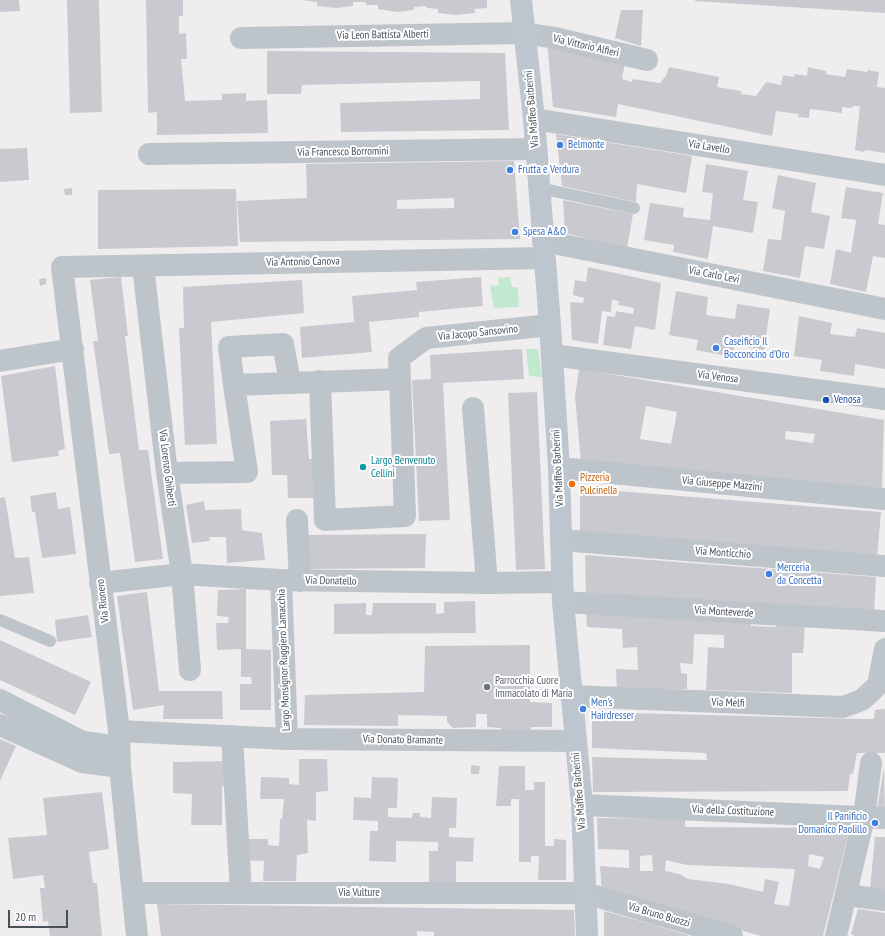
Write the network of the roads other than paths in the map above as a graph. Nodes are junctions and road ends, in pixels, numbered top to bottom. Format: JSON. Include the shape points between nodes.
{"nodes":[{"id":1,"x":521,"y":0,"type":"edge"},
{"id":2,"x":524,"y":32,"type":"junction"},
{"id":3,"x":241,"y":38,"type":"dead end"},
{"id":4,"x":647,"y":60,"type":"dead end"},
{"id":5,"x":534,"y":119,"type":"junction"},
{"id":6,"x":536,"y":149,"type":"junction"},
{"id":7,"x":150,"y":154,"type":"dead end"},
{"id":8,"x":885,"y":175,"type":"edge"},
{"id":9,"x":539,"y":188,"type":"junction"},
{"id":10,"x":634,"y":208,"type":"dead end"},
{"id":11,"x":543,"y":249,"type":"junction"},
{"id":12,"x":143,"y":266,"type":"junction"},
{"id":13,"x":62,"y":267,"type":"joint"},
{"id":14,"x":885,"y":309,"type":"edge"},
{"id":15,"x":550,"y":325,"type":"junction"},
{"id":16,"x":73,"y":349,"type":"junction"},
{"id":17,"x":552,"y":355,"type":"junction"},
{"id":18,"x":0,"y":361,"type":"edge"},
{"id":19,"x":400,"y":379,"type":"junction"},
{"id":20,"x":320,"y":381,"type":"junction"},
{"id":21,"x":290,"y":382,"type":"junction"},
{"id":22,"x":234,"y":385,"type":"junction"},
{"id":23,"x":885,"y":399,"type":"edge"},
{"id":24,"x":473,"y":408,"type":"dead end"},
{"id":25,"x":559,"y":468,"type":"junction"},
{"id":26,"x":167,"y":473,"type":"junction"},
{"id":27,"x":885,"y":499,"type":"edge"},
{"id":28,"x":297,"y":520,"type":"dead end"},
{"id":29,"x":560,"y":540,"type":"junction"},
{"id":30,"x":885,"y":566,"type":"edge"},
{"id":31,"x":182,"y":574,"type":"junction"},
{"id":32,"x":290,"y":581,"type":"junction"},
{"id":33,"x":100,"y":583,"type":"junction"},
{"id":34,"x":487,"y":583,"type":"junction"},
{"id":35,"x":563,"y":592,"type":"junction"},
{"id":36,"x":0,"y":620,"type":"edge"},
{"id":37,"x":885,"y":621,"type":"edge"},
{"id":38,"x":50,"y":641,"type":"dead end"},
{"id":39,"x":885,"y":649,"type":"edge"},
{"id":40,"x":190,"y":670,"type":"dead end"},
{"id":41,"x":572,"y":696,"type":"junction"},
{"id":42,"x":0,"y":700,"type":"edge"},
{"id":43,"x":0,"y":725,"type":"edge"},
{"id":44,"x":232,"y":736,"type":"junction"},
{"id":45,"x":287,"y":739,"type":"junction"},
{"id":46,"x":574,"y":741,"type":"junction"},
{"id":47,"x":119,"y":748,"type":"junction"},
{"id":48,"x":871,"y":763,"type":"dead end"},
{"id":49,"x":582,"y":805,"type":"junction"},
{"id":50,"x":864,"y":817,"type":"junction"},
{"id":51,"x":885,"y":818,"type":"edge"},
{"id":52,"x":134,"y":893,"type":"junction"},
{"id":53,"x":241,"y":893,"type":"junction"},
{"id":54,"x":585,"y":893,"type":"junction"},
{"id":55,"x":846,"y":895,"type":"junction"},
{"id":56,"x":885,"y":900,"type":"edge"},
{"id":57,"x":137,"y":936,"type":"edge"},
{"id":58,"x":588,"y":936,"type":"edge"},
{"id":59,"x":732,"y":936,"type":"edge"},
{"id":60,"x":836,"y":936,"type":"edge"}],
"edges":[{"from":1,"to":2,"type":"street","name":"Via Maffeo Barberini"},
{"from":2,"to":3,"type":"street","name":"Via Leon Battista Alberti"},
{"from":2,"to":4,"type":"street","name":"Via Vittorio Alfieri"},
{"from":2,"to":5,"type":"street","name":"Via Maffeo Barberini"},
{"from":5,"to":6,"type":"street","name":"Via Maffeo Barberini"},
{"from":5,"to":8,"type":"street","name":"Via Lavello"},
{"from":6,"to":7,"type":"street","name":"Via Francesco Borromini"},
{"from":6,"to":9,"type":"street","name":"Via Maffeo Barberini"},
{"from":9,"to":10,"type":"lane"},
{"from":9,"to":11,"type":"street","name":"Via Maffeo Barberini"},
{"from":11,"to":12,"type":"street","name":"Via Antonio Canova"},
{"from":11,"to":14,"type":"street","name":"Via Carlo Levi"},
{"from":11,"to":15,"type":"street","name":"Via Maffeo Barberini"},
{"from":12,"to":13,"type":"street","name":"Via Antonio Canova"},
{"from":12,"to":26,"type":"street","name":"Via Lorenzo Ghiberti"},
{"from":13,"to":16,"type":"street","name":"Via Rionero"},
{"from":15,"to":17,"type":"street","name":"Via Maffeo Barberini"},
{"from":15,"to":19,"type":"street","name":"Via Jacopo Sansovino","via":[[426,338],[399,358]]},
{"from":16,"to":18,"type":"street"},
{"from":16,"to":33,"type":"street","name":"Via Rionero"},
{"from":17,"to":23,"type":"street","name":"Via Venosa"},
{"from":17,"to":25,"type":"street","name":"Via Maffeo Barberini"},
{"from":19,"to":20,"type":"street"},
{"from":19,"to":20,"type":"street","via":[[405,516],[325,520]]},
{"from":20,"to":21,"type":"street"},
{"from":21,"to":22,"type":"street"},
{"from":21,"to":22,"type":"street","via":[[283,344],[229,347]]},
{"from":22,"to":26,"type":"street","via":[[247,472]]},
{"from":24,"to":34,"type":"street"},
{"from":25,"to":27,"type":"street","name":"Via Giuseppe Mazzini"},
{"from":25,"to":29,"type":"street","name":"Via Maffeo Barberini"},
{"from":26,"to":31,"type":"street","name":"Via Lorenzo Ghiberti"},
{"from":28,"to":32,"type":"street","name":"Largo Monsignor Ruggiero Lamacchia"},
{"from":29,"to":30,"type":"street","name":"Via Monticchio"},
{"from":29,"to":35,"type":"street","name":"Via Maffeo Barberini"},
{"from":31,"to":32,"type":"street","name":"Via Donatello"},
{"from":31,"to":33,"type":"street","name":"Via Donatello"},
{"from":31,"to":40,"type":"street","name":"Via Lorenzo Ghiberti"},
{"from":32,"to":34,"type":"street","name":"Via Donatello"},
{"from":32,"to":45,"type":"street","name":"Largo Monsignor Ruggiero Lamacchia"},
{"from":33,"to":47,"type":"street","name":"Via Rionero"},
{"from":34,"to":35,"type":"street","name":"Via Donatello"},
{"from":35,"to":37,"type":"street","name":"Via Monteverde"},
{"from":35,"to":41,"type":"street","name":"Via Maffeo Barberini"},
{"from":36,"to":38,"type":"lane"},
{"from":39,"to":41,"type":"street","name":"Via Melfi","via":[[878,685],[862,700],[843,707]]},
{"from":41,"to":46,"type":"street","name":"Via Maffeo Barberini"},
{"from":42,"to":47,"type":"street","via":[[83,742]]},
{"from":43,"to":47,"type":"street","via":[[82,762]]},
{"from":44,"to":45,"type":"street","name":"Via Donato Bramante"},
{"from":44,"to":47,"type":"street","name":"Via Donato Bramante"},
{"from":44,"to":53,"type":"street"},
{"from":45,"to":46,"type":"street","name":"Via Donato Bramante"},
{"from":46,"to":49,"type":"street","name":"Via Maffeo Barberini"},
{"from":47,"to":52,"type":"street","name":"Via Rionero"},
{"from":48,"to":50,"type":"street"},
{"from":49,"to":50,"type":"street","name":"Via della Costituzione"},
{"from":49,"to":54,"type":"street","name":"Via Maffeo Barberini"},
{"from":50,"to":51,"type":"street","name":"Via della Costituzione"},
{"from":50,"to":55,"type":"street"},
{"from":52,"to":53,"type":"street","name":"Via Vulture"},
{"from":52,"to":57,"type":"street","name":"Via Rionero"},
{"from":53,"to":54,"type":"street","name":"Via Vulture"},
{"from":54,"to":58,"type":"street","name":"Via Maffeo Barberini"},
{"from":54,"to":59,"type":"street","name":"Via Bruno Buozzi"},
{"from":55,"to":56,"type":"street"},
{"from":55,"to":60,"type":"street"}]}
